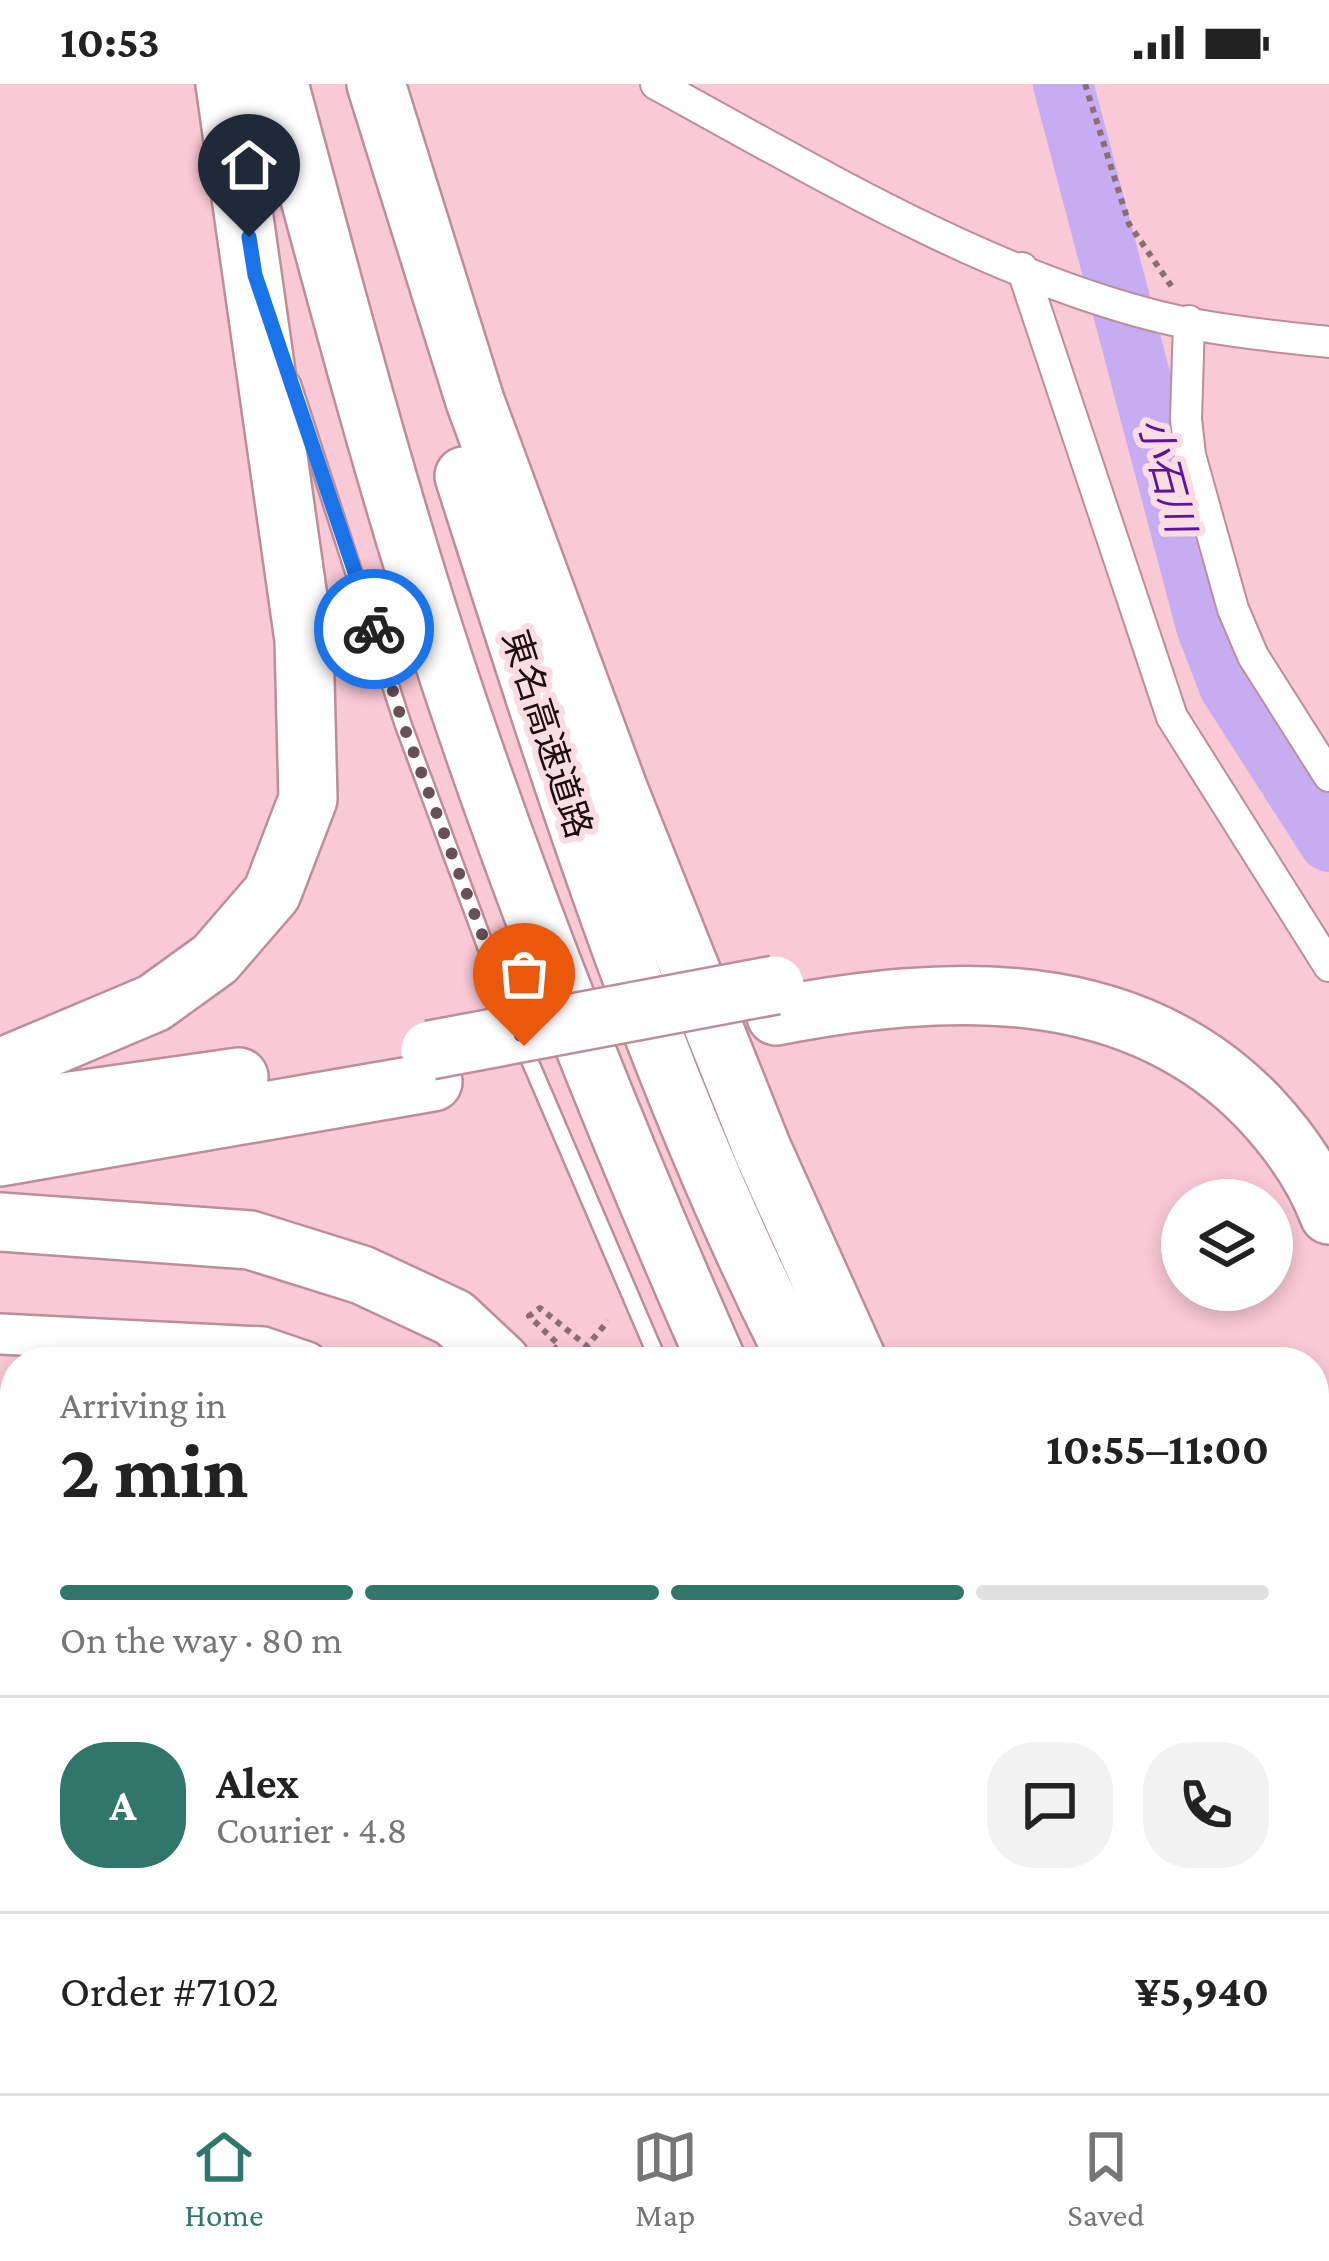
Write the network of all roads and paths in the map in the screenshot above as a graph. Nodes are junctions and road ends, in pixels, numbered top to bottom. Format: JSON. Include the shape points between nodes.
{"nodes":[{"id":1,"x":226,"y":84,"type":"edge"},
{"id":2,"x":279,"y":84,"type":"edge"},
{"id":3,"x":357,"y":84,"type":"edge"},
{"id":4,"x":376,"y":84,"type":"edge"},
{"id":5,"x":656,"y":84,"type":"edge"},
{"id":6,"x":1085,"y":84,"type":"edge"},
{"id":7,"x":1022,"y":268,"type":"junction"},
{"id":8,"x":255,"y":275,"type":"junction"},
{"id":9,"x":1175,"y":319,"type":"junction"},
{"id":10,"x":1329,"y":342,"type":"edge"},
{"id":11,"x":1329,"y":776,"type":"edge"},
{"id":12,"x":1329,"y":966,"type":"edge"},
{"id":13,"x":775,"y":1001,"type":"junction"},
{"id":14,"x":432,"y":1066,"type":"junction"},
{"id":15,"x":0,"y":1068,"type":"edge"},
{"id":16,"x":0,"y":1111,"type":"edge"},
{"id":17,"x":1329,"y":1150,"type":"edge"},
{"id":18,"x":0,"y":1157,"type":"edge"},
{"id":19,"x":1329,"y":1215,"type":"edge"},
{"id":20,"x":0,"y":1222,"type":"edge"},
{"id":21,"x":608,"y":1322,"type":"dead end"},
{"id":22,"x":0,"y":1334,"type":"edge"},
{"id":23,"x":263,"y":1347,"type":"edge"},
{"id":24,"x":485,"y":1347,"type":"edge"},
{"id":25,"x":558,"y":1347,"type":"edge"},
{"id":26,"x":653,"y":1347,"type":"edge"},
{"id":27,"x":711,"y":1347,"type":"edge"},
{"id":28,"x":833,"y":1347,"type":"edge"},
{"id":29,"x":836,"y":1347,"type":"edge"}],
"edges":[{"from":1,"to":8,"type":"highway"},
{"from":2,"to":27,"type":"highway","name":"東名高速道路","via":[[442,655],[629,1162]]},
{"from":3,"to":28,"type":"highway","name":"東名高速道路","via":[[443,411],[575,825],[683,1112]]},
{"from":4,"to":29,"type":"highway","via":[[476,401]]},
{"from":5,"to":7,"type":"street"},
{"from":6,"to":9,"type":"path","via":[[1129,224],[1173,288]]},
{"from":7,"to":9,"type":"street"},
{"from":7,"to":12,"type":"street","via":[[1172,717]]},
{"from":8,"to":15,"type":"highway","via":[[304,640],[308,800],[272,893],[215,959],[154,1003]]},
{"from":8,"to":26,"type":"lane","via":[[493,972]]},
{"from":9,"to":10,"type":"street"},
{"from":9,"to":11,"type":"street","via":[[1190,455],[1233,609],[1262,672]]},
{"from":13,"to":14,"type":"highway","bridge":true},
{"from":13,"to":17,"type":"highway","via":[[872,970],[970,964],[1054,971],[1131,990],[1237,1048]]},
{"from":13,"to":19,"type":"highway","via":[[1018,994],[1118,1016],[1207,1062],[1243,1092],[1303,1163]]},
{"from":14,"to":16,"type":"highway"},
{"from":14,"to":18,"type":"highway"},
{"from":20,"to":24,"type":"highway","via":[[250,1240],[362,1275],[454,1318]]},
{"from":21,"to":25,"type":"path","via":[[586,1346],[540,1308],[529,1316]]},
{"from":22,"to":23,"type":"street"}]}
